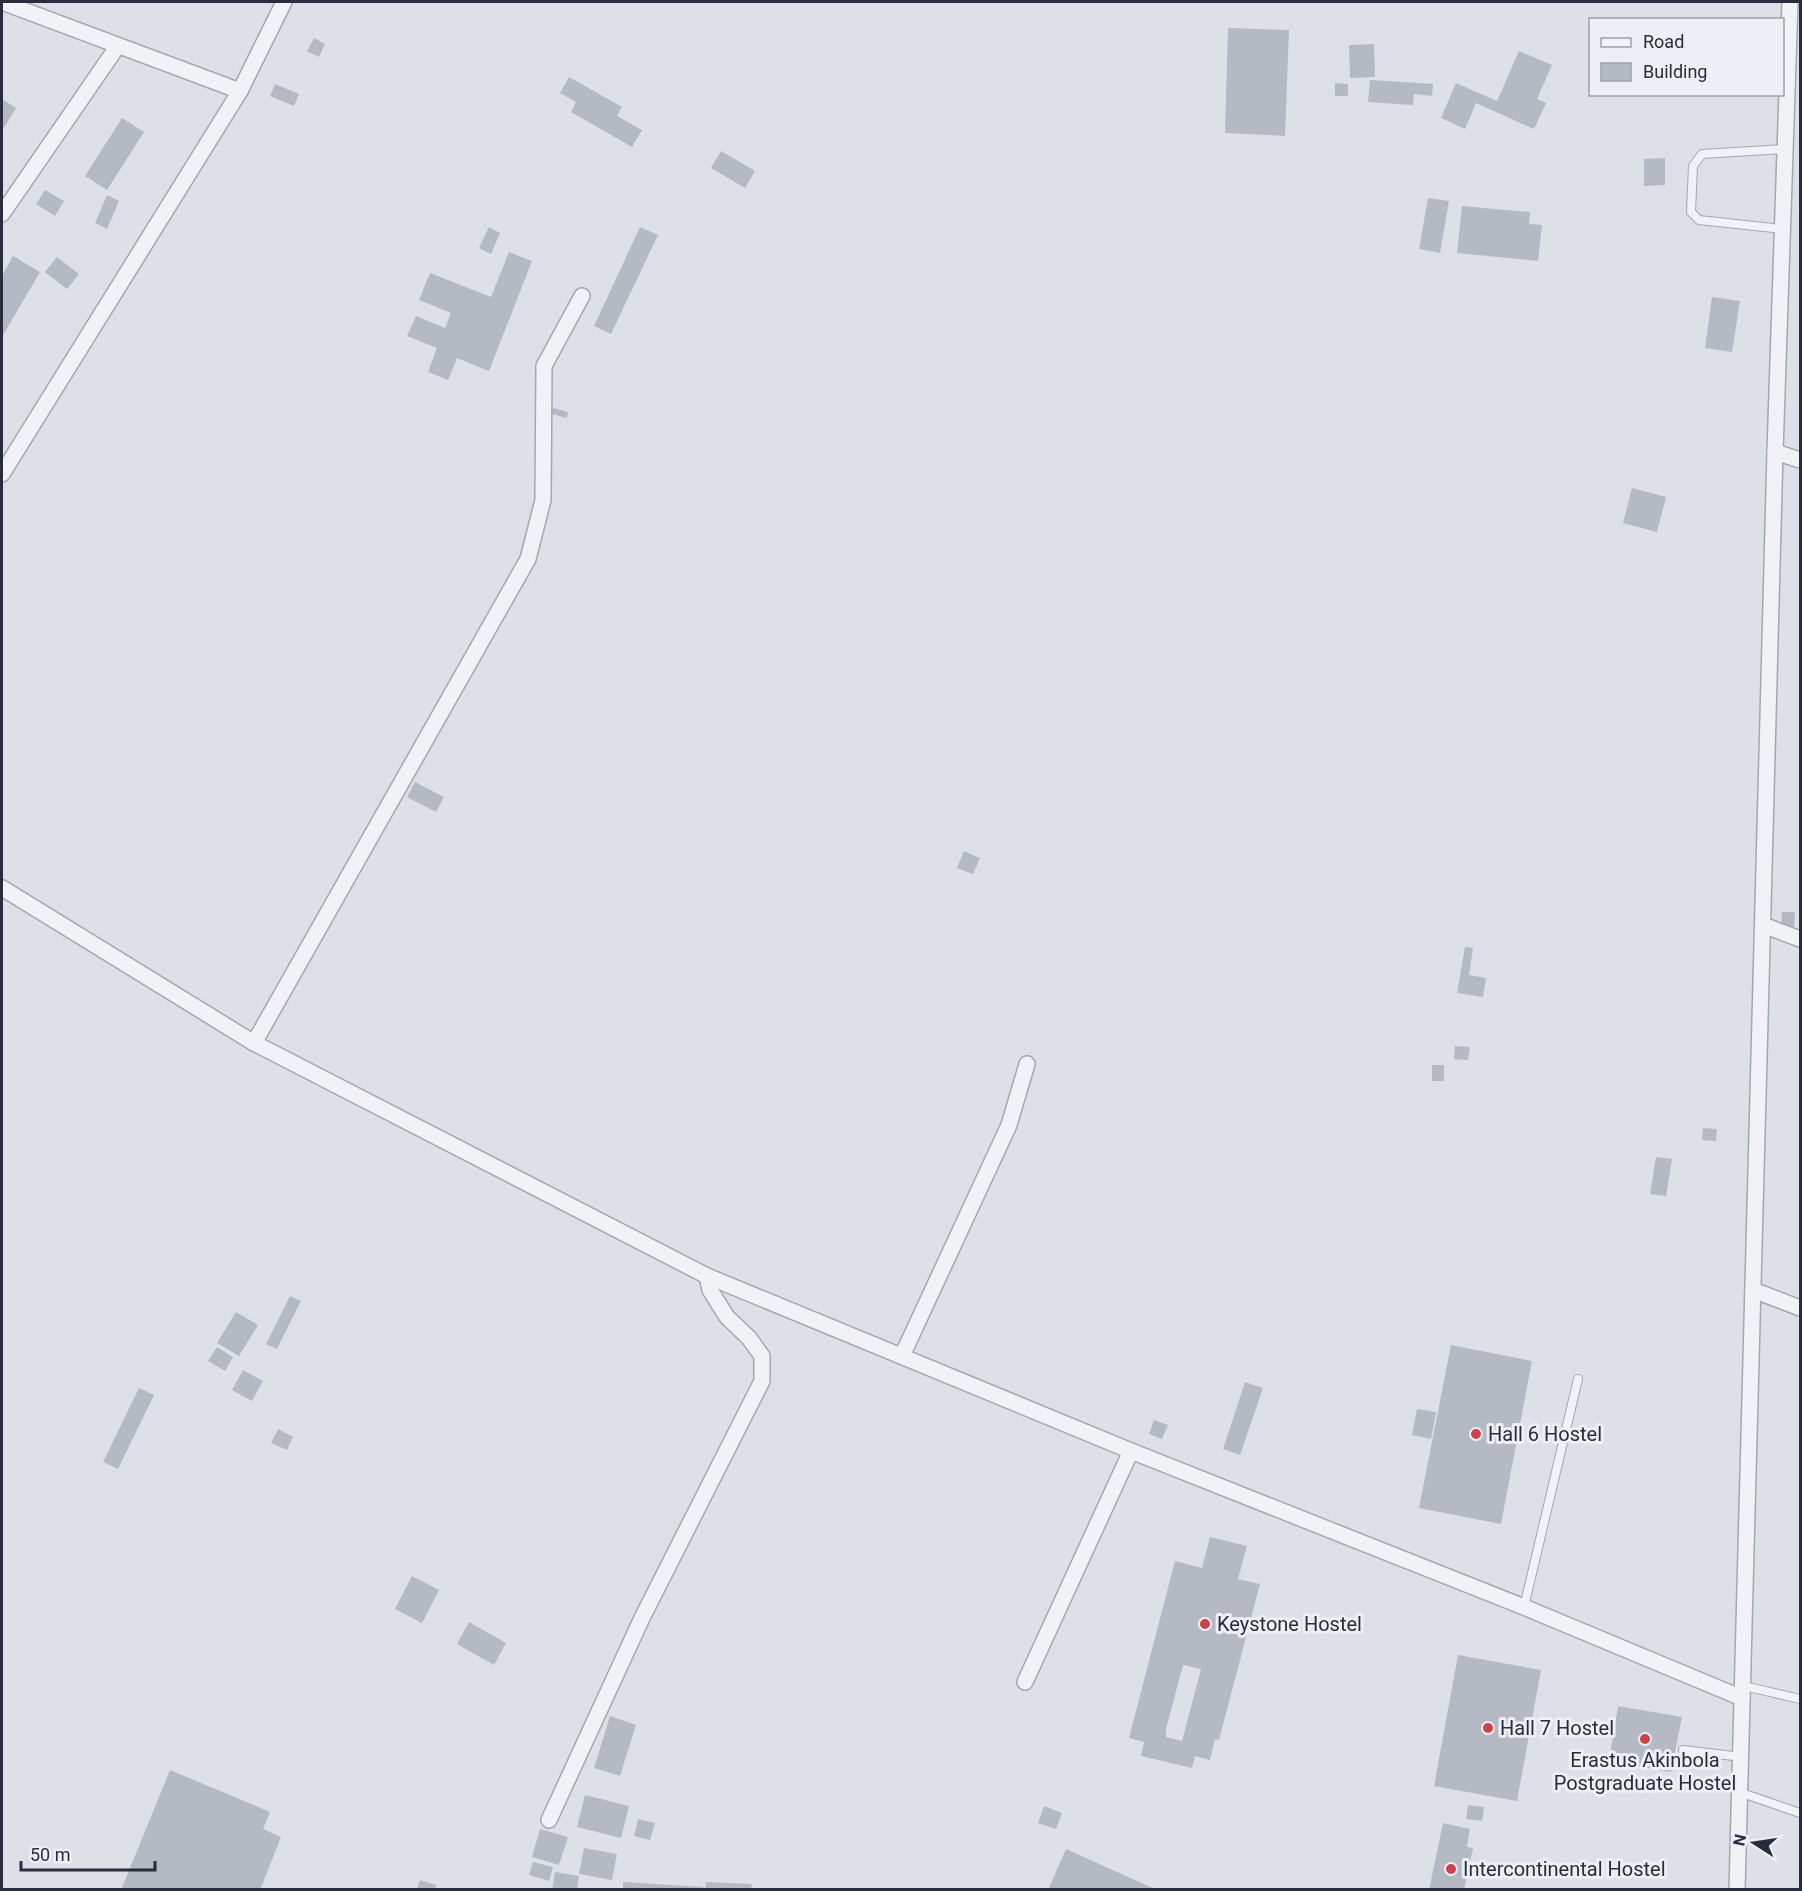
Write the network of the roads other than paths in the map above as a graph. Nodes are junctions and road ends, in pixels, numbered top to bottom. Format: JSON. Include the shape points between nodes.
{"nodes":[{"id":1,"x":2,"y":2,"type":"edge"},
{"id":2,"x":284,"y":2,"type":"edge"},
{"id":3,"x":1791,"y":2,"type":"edge"},
{"id":4,"x":1795,"y":18,"type":"edge"},
{"id":5,"x":117,"y":47,"type":"junction"},
{"id":6,"x":240,"y":91,"type":"junction"},
{"id":7,"x":1785,"y":149,"type":"junction"},
{"id":8,"x":2,"y":214,"type":"edge"},
{"id":9,"x":1783,"y":229,"type":"junction"},
{"id":10,"x":582,"y":296,"type":"dead end"},
{"id":11,"x":1775,"y":452,"type":"junction"},
{"id":12,"x":1800,"y":460,"type":"edge"},
{"id":13,"x":2,"y":474,"type":"edge"},
{"id":14,"x":2,"y":888,"type":"edge"},
{"id":15,"x":1763,"y":925,"type":"junction"},
{"id":16,"x":1800,"y":939,"type":"edge"},
{"id":17,"x":254,"y":1043,"type":"junction"},
{"id":18,"x":1027,"y":1064,"type":"dead end"},
{"id":19,"x":707,"y":1276,"type":"junction"},
{"id":20,"x":1753,"y":1290,"type":"junction"},
{"id":21,"x":1800,"y":1308,"type":"edge"},
{"id":22,"x":902,"y":1356,"type":"junction"},
{"id":23,"x":1578,"y":1379,"type":"dead end"},
{"id":24,"x":1131,"y":1451,"type":"junction"},
{"id":25,"x":1524,"y":1607,"type":"junction"},
{"id":26,"x":1025,"y":1682,"type":"dead end"},
{"id":27,"x":1743,"y":1692,"type":"junction"},
{"id":28,"x":1800,"y":1699,"type":"edge"},
{"id":29,"x":1683,"y":1750,"type":"dead end"},
{"id":30,"x":1742,"y":1757,"type":"junction"},
{"id":31,"x":1739,"y":1792,"type":"junction"},
{"id":32,"x":1800,"y":1813,"type":"edge"},
{"id":33,"x":549,"y":1820,"type":"dead end"},
{"id":34,"x":1737,"y":1890,"type":"edge"}],
"edges":[{"from":1,"to":5,"type":"street"},
{"from":2,"to":6,"type":"street"},
{"from":3,"to":4,"type":"street"},
{"from":4,"to":7,"type":"street"},
{"from":5,"to":6,"type":"street"},
{"from":5,"to":8,"type":"street"},
{"from":6,"to":13,"type":"street"},
{"from":7,"to":9,"type":"street"},
{"from":7,"to":9,"type":"lane","via":[[1702,154],[1693,166],[1691,212],[1700,220]]},
{"from":9,"to":11,"type":"street"},
{"from":10,"to":17,"type":"street","via":[[544,366],[543,500],[528,559]]},
{"from":11,"to":12,"type":"street"},
{"from":11,"to":15,"type":"street"},
{"from":14,"to":17,"type":"street"},
{"from":15,"to":16,"type":"street"},
{"from":15,"to":20,"type":"street"},
{"from":17,"to":19,"type":"street"},
{"from":18,"to":22,"type":"street","via":[[1009,1125]]},
{"from":19,"to":22,"type":"street"},
{"from":19,"to":33,"type":"street","via":[[710,1290],[727,1317],[762,1356],[762,1381],[642,1618]]},
{"from":20,"to":21,"type":"street"},
{"from":20,"to":27,"type":"street"},
{"from":22,"to":24,"type":"street"},
{"from":23,"to":25,"type":"lane"},
{"from":24,"to":25,"type":"street"},
{"from":24,"to":26,"type":"street"},
{"from":25,"to":27,"type":"street"},
{"from":27,"to":28,"type":"lane"},
{"from":27,"to":30,"type":"street"},
{"from":29,"to":30,"type":"lane"},
{"from":30,"to":31,"type":"street"},
{"from":31,"to":32,"type":"lane"},
{"from":31,"to":34,"type":"street"}]}
